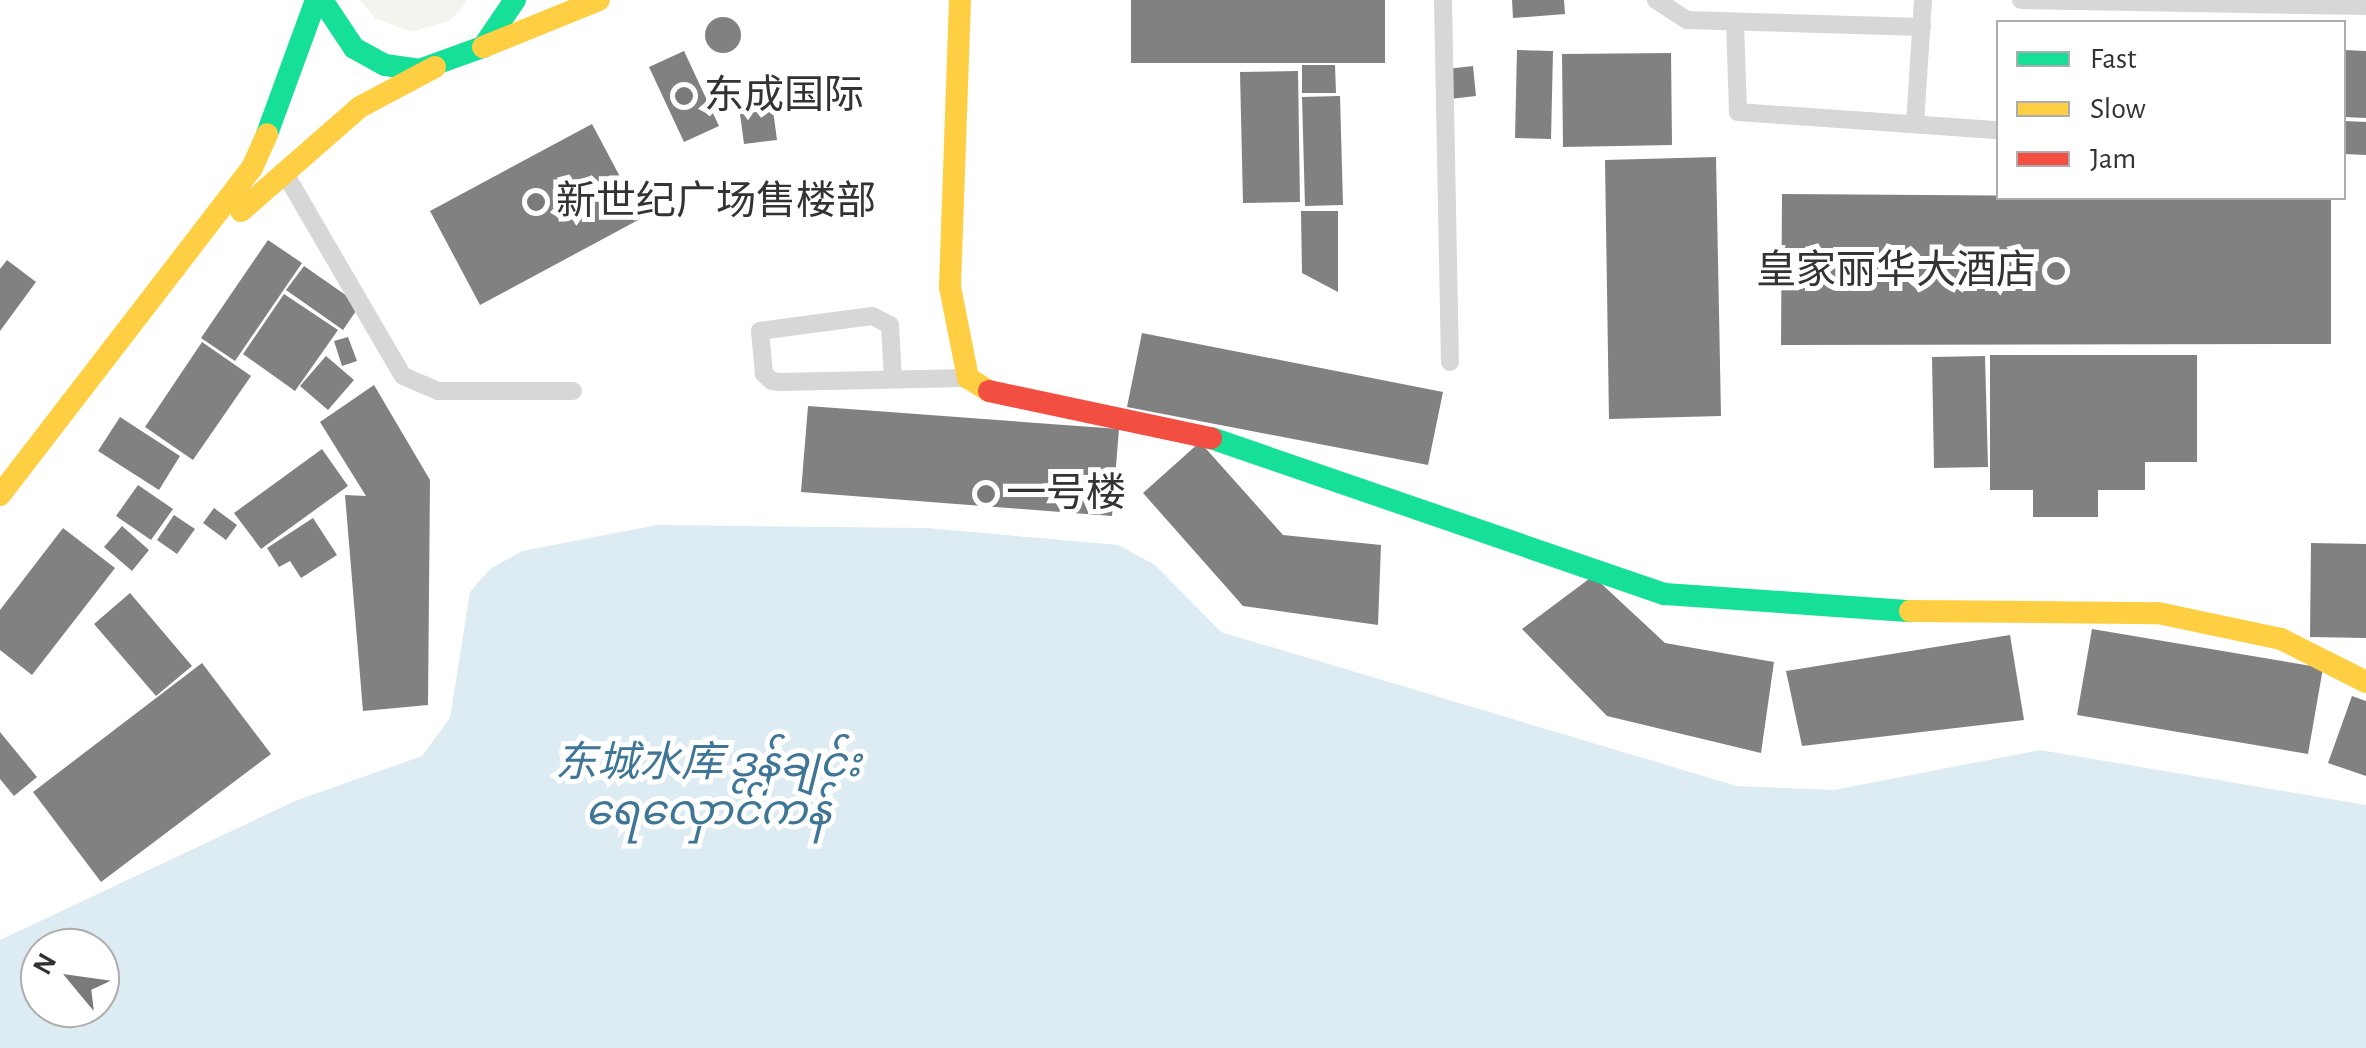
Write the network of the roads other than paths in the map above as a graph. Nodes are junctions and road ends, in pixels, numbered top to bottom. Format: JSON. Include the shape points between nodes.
{"nodes":[{"id":1,"x":319,"y":0,"type":"edge"},
{"id":2,"x":514,"y":0,"type":"edge"},
{"id":3,"x":598,"y":0,"type":"edge"},
{"id":4,"x":960,"y":0,"type":"edge"},
{"id":5,"x":1443,"y":0,"type":"edge"},
{"id":6,"x":1656,"y":0,"type":"edge"},
{"id":7,"x":1923,"y":0,"type":"edge"},
{"id":8,"x":2366,"y":6,"type":"edge"},
{"id":9,"x":2021,"y":9,"type":"edge"},
{"id":10,"x":1736,"y":22,"type":"junction"},
{"id":11,"x":1922,"y":27,"type":"junction"},
{"id":12,"x":483,"y":47,"type":"junction"},
{"id":13,"x":434,"y":67,"type":"junction"},
{"id":14,"x":1916,"y":124,"type":"junction"},
{"id":15,"x":1996,"y":130,"type":"edge"},
{"id":16,"x":284,"y":172,"type":"junction"},
{"id":17,"x":188,"y":261,"type":"junction"},
{"id":18,"x":1450,"y":362,"type":"dead end"},
{"id":19,"x":968,"y":378,"type":"junction"},
{"id":20,"x":893,"y":380,"type":"junction"},
{"id":21,"x":573,"y":391,"type":"dead end"},
{"id":22,"x":0,"y":495,"type":"edge"},
{"id":23,"x":2366,"y":682,"type":"edge"}],
"edges":[{"from":1,"to":13,"type":"street","via":[[354,48],[385,65]]},
{"from":1,"to":17,"type":"street","via":[[252,168]]},
{"from":2,"to":12,"type":"street"},
{"from":3,"to":12,"type":"street"},
{"from":4,"to":19,"type":"street","via":[[950,287]]},
{"from":5,"to":18,"type":"lane"},
{"from":6,"to":10,"type":"lane","via":[[1686,20]]},
{"from":7,"to":11,"type":"lane"},
{"from":8,"to":9,"type":"lane"},
{"from":10,"to":11,"type":"lane"},
{"from":10,"to":14,"type":"lane","via":[[1738,112]]},
{"from":11,"to":14,"type":"lane"},
{"from":12,"to":13,"type":"street"},
{"from":13,"to":16,"type":"street","via":[[360,108]]},
{"from":14,"to":15,"type":"lane"},
{"from":16,"to":17,"type":"street"},
{"from":16,"to":21,"type":"lane","via":[[403,376],[438,391]]},
{"from":17,"to":22,"type":"street"},
{"from":19,"to":20,"type":"lane"},
{"from":19,"to":23,"type":"street","via":[[1002,400],[1096,410],[1261,450],[1665,594],[1928,612],[2158,613],[2281,640]]},
{"from":20,"to":20,"type":"lane","via":[[890,325],[872,316],[760,330],[764,374],[772,381]]}]}
